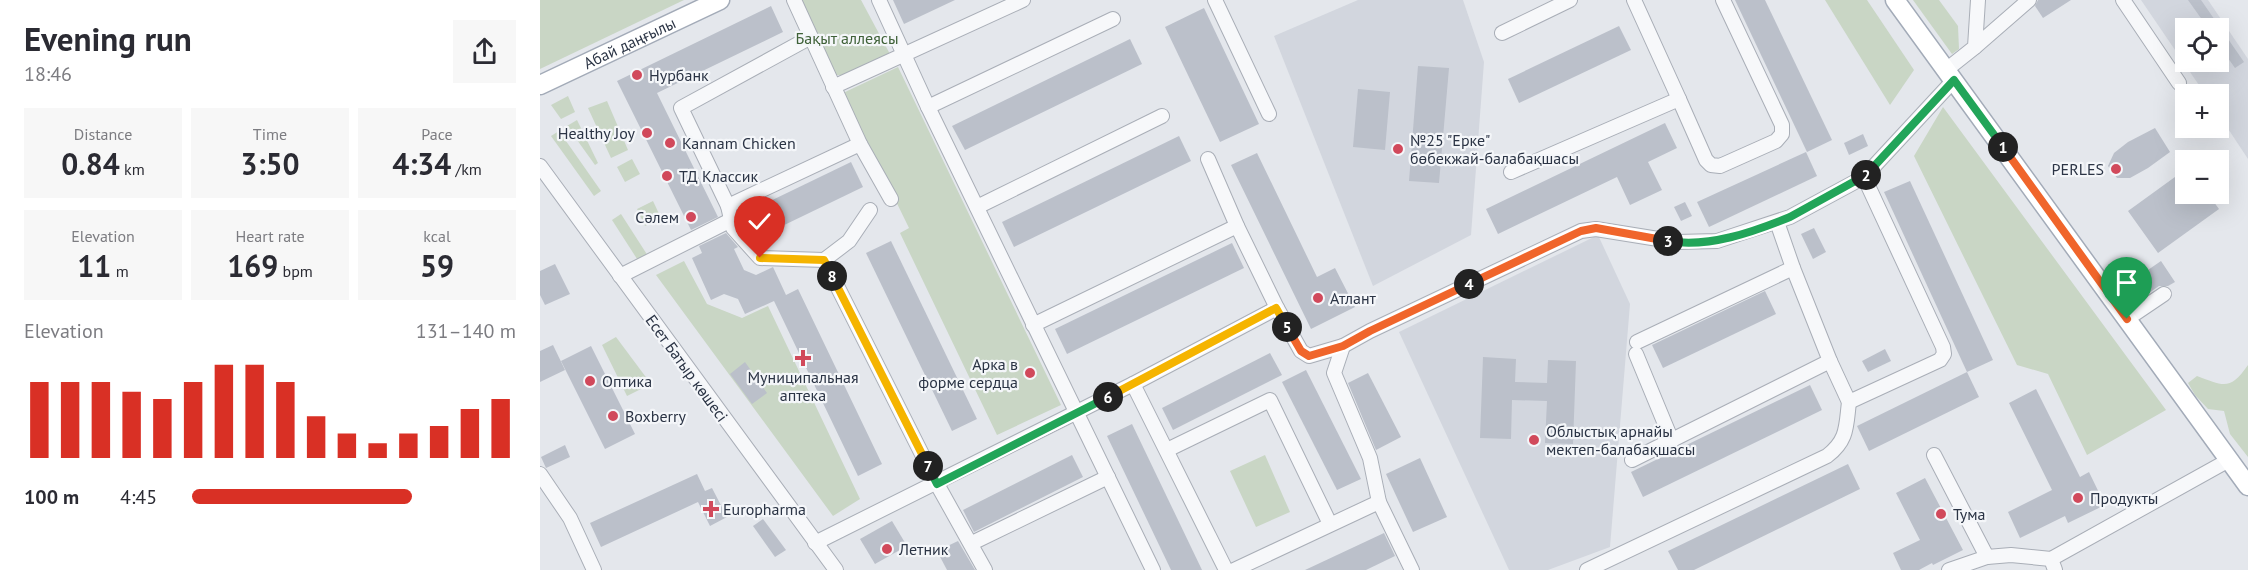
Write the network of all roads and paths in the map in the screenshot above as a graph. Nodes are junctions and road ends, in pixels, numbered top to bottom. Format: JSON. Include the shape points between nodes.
{"nodes":[{"id":1,"x":720,"y":0,"type":"edge"},
{"id":2,"x":794,"y":0,"type":"edge"},
{"id":3,"x":879,"y":0,"type":"edge"},
{"id":4,"x":1023,"y":0,"type":"edge"},
{"id":5,"x":1215,"y":0,"type":"edge"},
{"id":6,"x":1570,"y":0,"type":"edge"},
{"id":7,"x":1634,"y":0,"type":"edge"},
{"id":8,"x":1723,"y":0,"type":"edge"},
{"id":9,"x":1895,"y":0,"type":"edge"},
{"id":10,"x":1978,"y":0,"type":"edge"},
{"id":11,"x":2029,"y":0,"type":"edge"},
{"id":12,"x":2123,"y":0,"type":"edge"},
{"id":13,"x":1113,"y":19,"type":"dead end"},
{"id":14,"x":1502,"y":33,"type":"dead end"},
{"id":15,"x":809,"y":38,"type":"junction"},
{"id":16,"x":1975,"y":47,"type":"junction"},
{"id":17,"x":904,"y":55,"type":"junction"},
{"id":18,"x":1950,"y":75,"type":"junction"},
{"id":19,"x":2179,"y":83,"type":"dead end"},
{"id":20,"x":540,"y":85,"type":"edge"},
{"id":21,"x":833,"y":87,"type":"junction"},
{"id":22,"x":1679,"y":99,"type":"junction"},
{"id":23,"x":928,"y":107,"type":"junction"},
{"id":24,"x":1269,"y":114,"type":"dead end"},
{"id":25,"x":1162,"y":116,"type":"dead end"},
{"id":26,"x":860,"y":144,"type":"junction"},
{"id":27,"x":1208,"y":159,"type":"dead end"},
{"id":28,"x":540,"y":165,"type":"edge"},
{"id":29,"x":1511,"y":172,"type":"dead end"},
{"id":30,"x":1864,"y":177,"type":"junction"},
{"id":31,"x":891,"y":199,"type":"dead end"},
{"id":32,"x":977,"y":207,"type":"junction"},
{"id":33,"x":870,"y":210,"type":"dead end"},
{"id":34,"x":730,"y":213,"type":"junction"},
{"id":35,"x":1777,"y":222,"type":"junction"},
{"id":36,"x":1237,"y":226,"type":"junction"},
{"id":37,"x":824,"y":260,"type":"junction"},
{"id":38,"x":1792,"y":268,"type":"junction"},
{"id":39,"x":620,"y":276,"type":"junction"},
{"id":40,"x":2164,"y":294,"type":"dead end"},
{"id":41,"x":1276,"y":308,"type":"junction"},
{"id":42,"x":2127,"y":319,"type":"junction"},
{"id":43,"x":1033,"y":325,"type":"junction"},
{"id":44,"x":1343,"y":346,"type":"junction"},
{"id":45,"x":1830,"y":361,"type":"junction"},
{"id":46,"x":1133,"y":384,"type":"junction"},
{"id":47,"x":1849,"y":402,"type":"junction"},
{"id":48,"x":1077,"y":412,"type":"junction"},
{"id":49,"x":1672,"y":441,"type":"junction"},
{"id":50,"x":1167,"y":450,"type":"junction"},
{"id":51,"x":1934,"y":455,"type":"dead end"},
{"id":52,"x":1632,"y":460,"type":"dead end"},
{"id":53,"x":2229,"y":460,"type":"junction"},
{"id":54,"x":540,"y":474,"type":"edge"},
{"id":55,"x":1108,"y":477,"type":"junction"},
{"id":56,"x":937,"y":484,"type":"junction"},
{"id":57,"x":2248,"y":486,"type":"edge"},
{"id":58,"x":1379,"y":502,"type":"junction"},
{"id":59,"x":1330,"y":524,"type":"junction"},
{"id":60,"x":816,"y":543,"type":"junction"},
{"id":61,"x":972,"y":543,"type":"junction"},
{"id":62,"x":1987,"y":557,"type":"junction"},
{"id":63,"x":2053,"y":564,"type":"edge"},
{"id":64,"x":594,"y":570,"type":"edge"},
{"id":65,"x":836,"y":570,"type":"edge"},
{"id":66,"x":985,"y":570,"type":"edge"},
{"id":67,"x":1154,"y":570,"type":"edge"},
{"id":68,"x":1226,"y":570,"type":"edge"},
{"id":69,"x":1234,"y":570,"type":"edge"},
{"id":70,"x":1413,"y":570,"type":"edge"},
{"id":71,"x":1587,"y":570,"type":"edge"},
{"id":72,"x":1949,"y":570,"type":"edge"}],
"edges":[{"from":1,"to":20,"type":"main road","name":"Абай даңғылы"},
{"from":2,"to":15,"type":"street"},
{"from":3,"to":17,"type":"street"},
{"from":4,"to":17,"type":"street"},
{"from":5,"to":24,"type":"street"},
{"from":6,"to":14,"type":"street"},
{"from":7,"to":22,"type":"street"},
{"from":8,"to":22,"type":"street","via":[[1782,125],[1782,134],[1776,141],[1720,166],[1711,165]]},
{"from":9,"to":18,"type":"main road"},
{"from":10,"to":16,"type":"street"},
{"from":11,"to":16,"type":"street"},
{"from":12,"to":19,"type":"street"},
{"from":13,"to":23,"type":"street"},
{"from":15,"to":21,"type":"street"},
{"from":15,"to":34,"type":"street","via":[[681,108]]},
{"from":16,"to":18,"type":"street"},
{"from":17,"to":21,"type":"street"},
{"from":17,"to":23,"type":"street"},
{"from":18,"to":30,"type":"street"},
{"from":18,"to":42,"type":"main road"},
{"from":21,"to":26,"type":"street"},
{"from":22,"to":29,"type":"street"},
{"from":23,"to":32,"type":"street"},
{"from":25,"to":32,"type":"street"},
{"from":26,"to":31,"type":"street"},
{"from":26,"to":34,"type":"street"},
{"from":27,"to":36,"type":"street"},
{"from":28,"to":39,"type":"street","name":"Есет Батыр көшесі"},
{"from":30,"to":35,"type":"street"},
{"from":30,"to":47,"type":"street","via":[[1944,354],[1940,360]]},
{"from":32,"to":43,"type":"street"},
{"from":33,"to":37,"type":"street","via":[[849,241]]},
{"from":34,"to":37,"type":"street","via":[[733,228],[760,258]]},
{"from":34,"to":39,"type":"street"},
{"from":35,"to":38,"type":"street"},
{"from":35,"to":44,"type":"street","via":[[1717,241],[1677,243],[1596,228],[1581,231]]},
{"from":36,"to":41,"type":"street"},
{"from":36,"to":43,"type":"street"},
{"from":37,"to":56,"type":"street"},
{"from":38,"to":45,"type":"street"},
{"from":38,"to":49,"type":"street","via":[[1637,348]]},
{"from":39,"to":60,"type":"street","name":"Есет Батыр көшесі"},
{"from":40,"to":42,"type":"street"},
{"from":41,"to":44,"type":"street","via":[[1301,351],[1309,356]]},
{"from":41,"to":46,"type":"street"},
{"from":42,"to":53,"type":"main road"},
{"from":43,"to":48,"type":"street"},
{"from":44,"to":58,"type":"street","via":[[1334,373],[1370,458]]},
{"from":45,"to":47,"type":"street"},
{"from":45,"to":49,"type":"street"},
{"from":46,"to":48,"type":"street"},
{"from":46,"to":50,"type":"street"},
{"from":47,"to":71,"type":"street","via":[[1844,435],[1827,456]]},
{"from":48,"to":55,"type":"street"},
{"from":48,"to":56,"type":"street"},
{"from":49,"to":52,"type":"street"},
{"from":50,"to":59,"type":"street","via":[[1270,400]]},
{"from":50,"to":68,"type":"street"},
{"from":51,"to":62,"type":"street"},
{"from":53,"to":57,"type":"main road"},
{"from":53,"to":63,"type":"street"},
{"from":54,"to":64,"type":"street","via":[[570,518]]},
{"from":55,"to":61,"type":"street"},
{"from":55,"to":67,"type":"street"},
{"from":56,"to":60,"type":"street"},
{"from":56,"to":61,"type":"street"},
{"from":58,"to":59,"type":"street"},
{"from":58,"to":70,"type":"street"},
{"from":59,"to":69,"type":"street"},
{"from":60,"to":65,"type":"street","name":"Есет Батыр көшесі"},
{"from":61,"to":66,"type":"street"},
{"from":62,"to":63,"type":"street","via":[[2011,555]]},
{"from":62,"to":72,"type":"street"}]}
